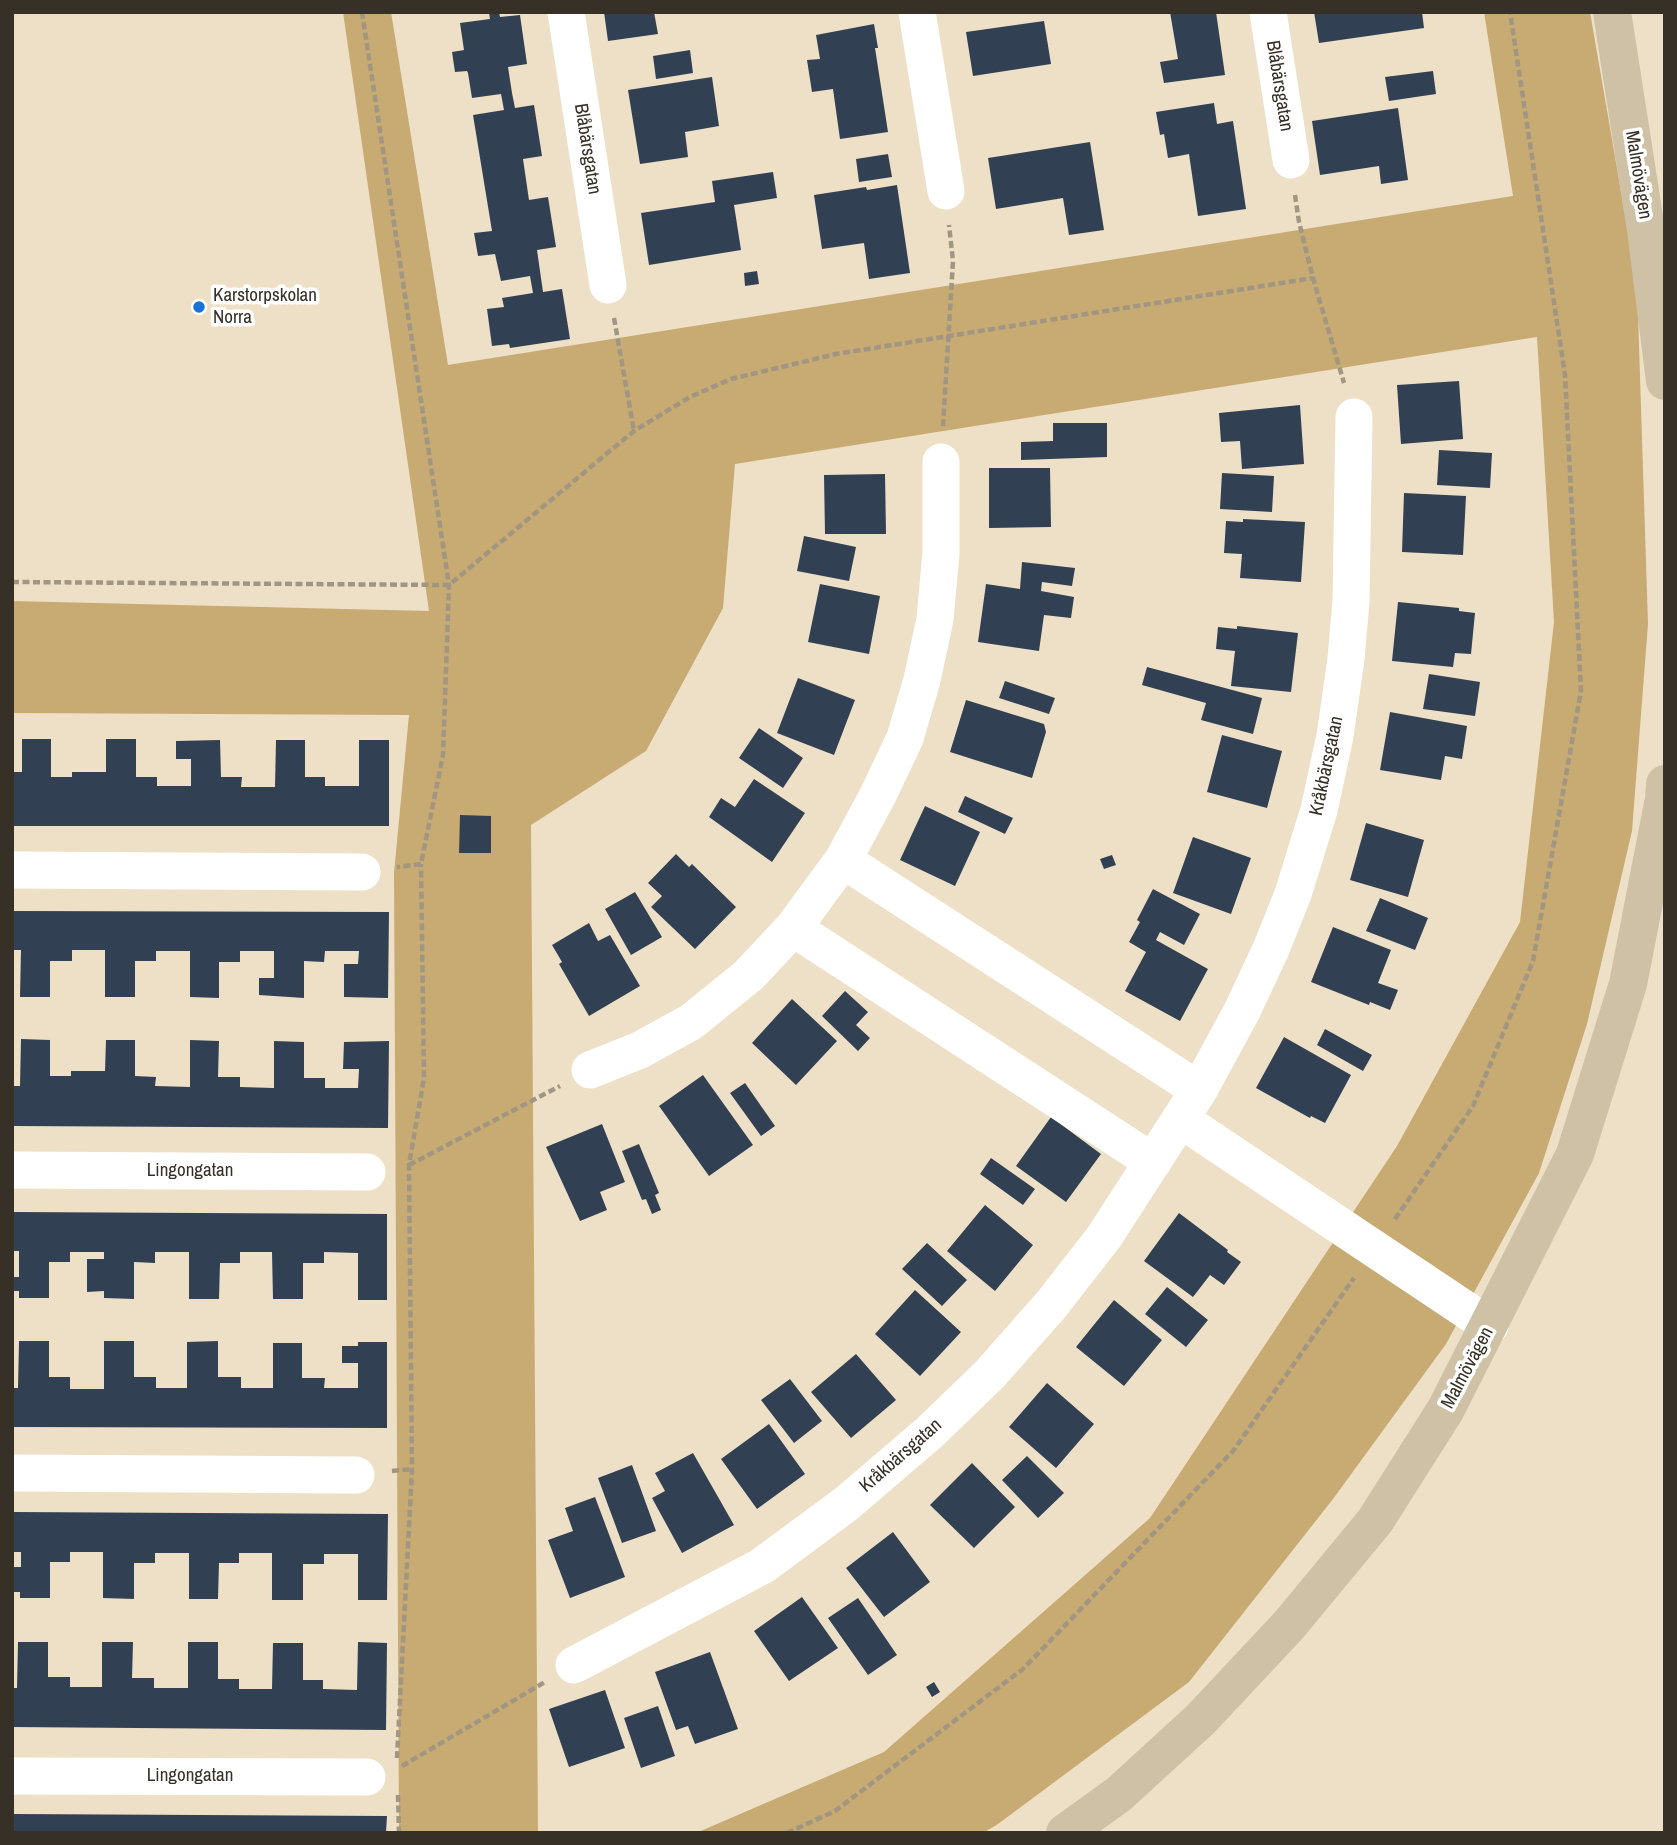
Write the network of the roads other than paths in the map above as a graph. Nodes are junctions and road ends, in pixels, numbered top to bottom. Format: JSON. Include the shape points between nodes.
{"nodes":[{"id":1,"x":566,"y":12,"type":"edge"},
{"id":2,"x":917,"y":12,"type":"edge"},
{"id":3,"x":1268,"y":12,"type":"edge"},
{"id":4,"x":1612,"y":12,"type":"edge"},
{"id":5,"x":1291,"y":160,"type":"road end"},
{"id":6,"x":946,"y":191,"type":"road end"},
{"id":7,"x":608,"y":285,"type":"road end"},
{"id":8,"x":1665,"y":381,"type":"edge"},
{"id":9,"x":1354,"y":417,"type":"road end"},
{"id":10,"x":941,"y":462,"type":"road end"},
{"id":11,"x":1665,"y":784,"type":"edge"},
{"id":12,"x":843,"y":860,"type":"junction"},
{"id":13,"x":12,"y":870,"type":"edge"},
{"id":14,"x":362,"y":872,"type":"road end"},
{"id":15,"x":793,"y":928,"type":"junction"},
{"id":16,"x":590,"y":1070,"type":"road end"},
{"id":17,"x":1189,"y":1104,"type":"junction"},
{"id":18,"x":1153,"y":1162,"type":"junction"},
{"id":19,"x":12,"y":1170,"type":"edge"},
{"id":20,"x":367,"y":1172,"type":"road end"},
{"id":21,"x":1490,"y":1326,"type":"junction"},
{"id":22,"x":12,"y":1473,"type":"edge"},
{"id":23,"x":356,"y":1475,"type":"dead end"},
{"id":24,"x":574,"y":1665,"type":"road end"},
{"id":25,"x":12,"y":1776,"type":"edge"},
{"id":26,"x":387,"y":1780,"type":"road end"},
{"id":27,"x":1065,"y":1833,"type":"edge"}],
"edges":[{"from":1,"to":7,"type":"street","name":"Blåbärsgatan"},
{"from":2,"to":6,"type":"street"},
{"from":3,"to":5,"type":"street","name":"Blåbärsgatan"},
{"from":4,"to":8,"type":"main road","name":"Malmövägen"},
{"from":9,"to":17,"type":"street","name":"Kråkbärsgatan","via":[[1346,659],[1320,810],[1271,949]]},
{"from":10,"to":12,"type":"street","via":[[941,553],[935,619],[922,680],[905,738]]},
{"from":11,"to":21,"type":"main road","name":"Malmövägen","via":[[1628,984],[1575,1154]]},
{"from":12,"to":15,"type":"street"},
{"from":12,"to":17,"type":"street"},
{"from":13,"to":14,"type":"street"},
{"from":15,"to":16,"type":"street","via":[[749,975],[691,1022]]},
{"from":15,"to":18,"type":"street"},
{"from":17,"to":18,"type":"street","name":"Kråkbärsgatan"},
{"from":17,"to":21,"type":"street","via":[[1374,1249]]},
{"from":18,"to":24,"type":"street","name":"Kråkbärsgatan","via":[[1104,1237],[1051,1305],[930,1432],[846,1504],[762,1566]]},
{"from":19,"to":20,"type":"street","name":"Lingongatan"},
{"from":21,"to":27,"type":"main road","name":"Malmövägen","via":[[1446,1409],[1375,1521],[1290,1625],[1201,1719],[1119,1794]]},
{"from":22,"to":23,"type":"street"},
{"from":25,"to":26,"type":"street","name":"Lingongatan"}]}
